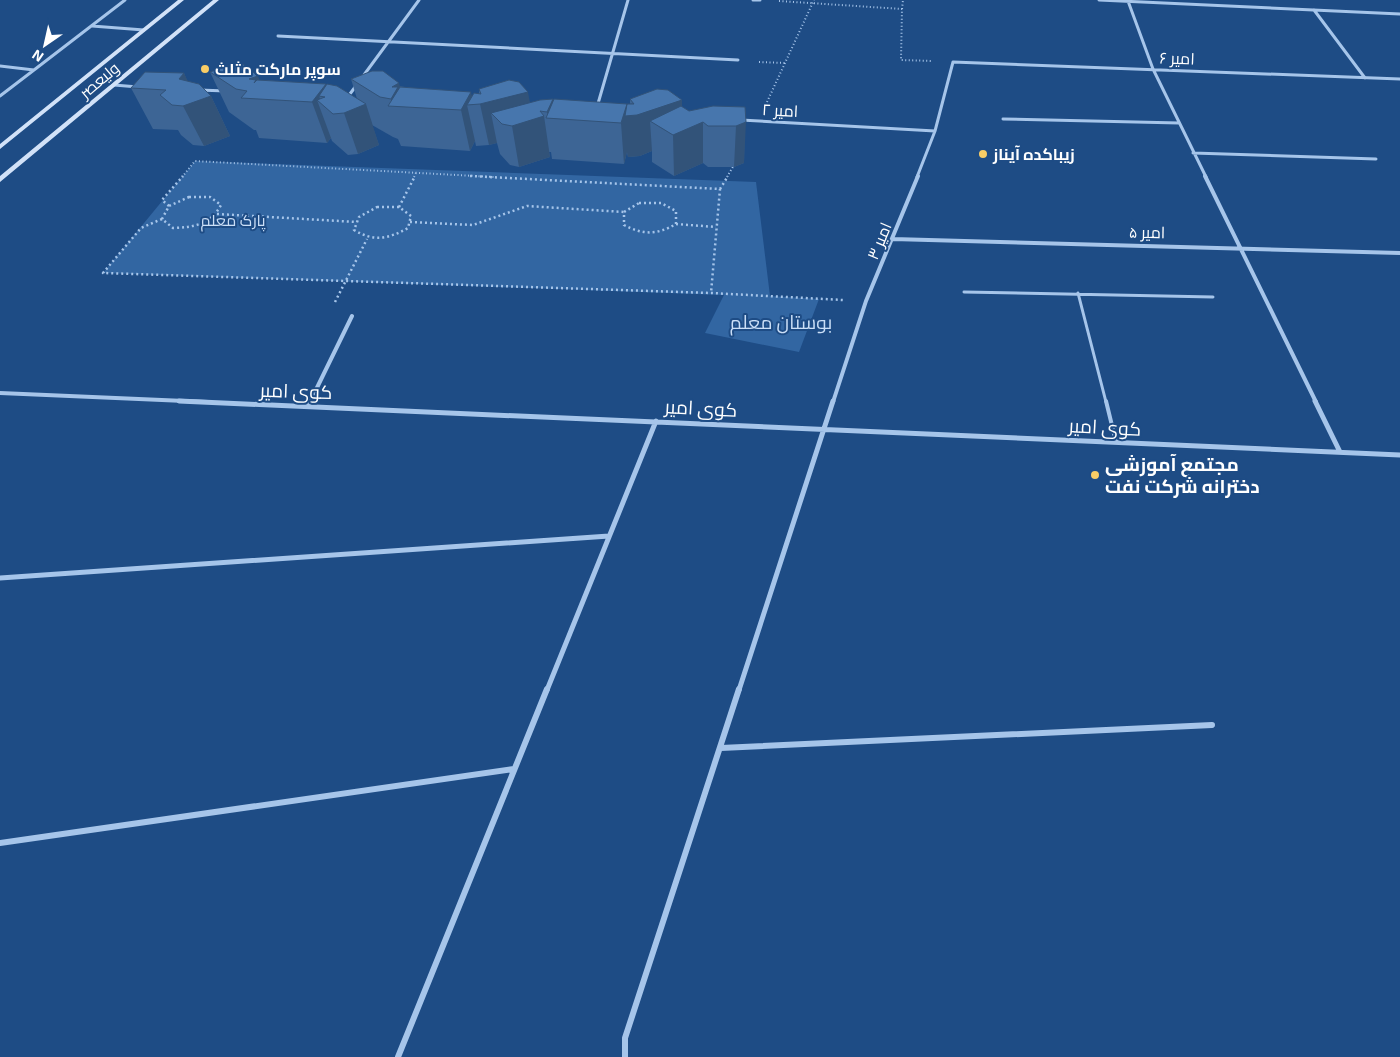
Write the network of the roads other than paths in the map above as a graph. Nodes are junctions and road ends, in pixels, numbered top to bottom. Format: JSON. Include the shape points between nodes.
{"nodes":[{"id":1,"x":125,"y":0,"type":"edge"},
{"id":2,"x":181,"y":0,"type":"edge"},
{"id":3,"x":216,"y":0,"type":"edge"},
{"id":4,"x":419,"y":0,"type":"edge"},
{"id":5,"x":628,"y":0,"type":"edge"},
{"id":6,"x":753,"y":0,"type":"edge"},
{"id":7,"x":760,"y":0,"type":"edge"},
{"id":8,"x":1099,"y":0,"type":"edge"},
{"id":9,"x":1128,"y":1,"type":"junction"},
{"id":10,"x":1314,"y":10,"type":"junction"},
{"id":11,"x":1400,"y":14,"type":"edge"},
{"id":12,"x":92,"y":26,"type":"junction"},
{"id":13,"x":144,"y":30,"type":"junction"},
{"id":14,"x":278,"y":36,"type":"dead end"},
{"id":15,"x":389,"y":42,"type":"junction"},
{"id":16,"x":613,"y":52,"type":"junction"},
{"id":17,"x":738,"y":60,"type":"road end"},
{"id":18,"x":953,"y":62,"type":"joint"},
{"id":19,"x":0,"y":66,"type":"edge"},
{"id":20,"x":34,"y":70,"type":"junction"},
{"id":21,"x":1152,"y":70,"type":"junction"},
{"id":22,"x":1365,"y":78,"type":"junction"},
{"id":23,"x":1400,"y":79,"type":"edge"},
{"id":24,"x":114,"y":85,"type":"junction"},
{"id":25,"x":143,"y":87,"type":"edge"},
{"id":26,"x":192,"y":90,"type":"edge"},
{"id":27,"x":230,"y":92,"type":"edge"},
{"id":28,"x":0,"y":96,"type":"edge"},
{"id":29,"x":338,"y":98,"type":"edge"},
{"id":30,"x":347,"y":98,"type":"junction"},
{"id":31,"x":357,"y":99,"type":"edge"},
{"id":32,"x":596,"y":112,"type":"edge"},
{"id":33,"x":1003,"y":119,"type":"dead end"},
{"id":34,"x":739,"y":120,"type":"edge"},
{"id":35,"x":1179,"y":123,"type":"junction"},
{"id":36,"x":935,"y":131,"type":"junction"},
{"id":37,"x":0,"y":147,"type":"edge"},
{"id":38,"x":1194,"y":153,"type":"junction"},
{"id":39,"x":1376,"y":159,"type":"dead end"},
{"id":40,"x":0,"y":180,"type":"edge"},
{"id":41,"x":893,"y":239,"type":"junction"},
{"id":42,"x":1239,"y":247,"type":"junction"},
{"id":43,"x":1400,"y":253,"type":"edge"},
{"id":44,"x":964,"y":292,"type":"dead end"},
{"id":45,"x":1078,"y":293,"type":"junction"},
{"id":46,"x":1212,"y":297,"type":"dead end"},
{"id":47,"x":352,"y":316,"type":"road end"},
{"id":48,"x":0,"y":393,"type":"edge"},
{"id":49,"x":308,"y":406,"type":"junction"},
{"id":50,"x":656,"y":421,"type":"junction"},
{"id":51,"x":826,"y":429,"type":"junction"},
{"id":52,"x":1116,"y":442,"type":"junction"},
{"id":53,"x":1340,"y":452,"type":"junction"},
{"id":54,"x":1400,"y":455,"type":"edge"},
{"id":55,"x":609,"y":536,"type":"junction"},
{"id":56,"x":0,"y":578,"type":"edge"},
{"id":57,"x":1212,"y":725,"type":"dead end"},
{"id":58,"x":721,"y":748,"type":"junction"},
{"id":59,"x":514,"y":769,"type":"junction"},
{"id":60,"x":0,"y":843,"type":"edge"},
{"id":61,"x":398,"y":1057,"type":"edge"},
{"id":62,"x":625,"y":1057,"type":"edge"}],
"edges":[{"from":1,"to":12,"type":"street"},
{"from":2,"to":13,"type":"main road","name":"ولیعصر"},
{"from":3,"to":24,"type":"main road","name":"ولیعصر"},
{"from":4,"to":15,"type":"street"},
{"from":5,"to":16,"type":"street"},
{"from":6,"to":7,"type":"street"},
{"from":8,"to":9,"type":"street"},
{"from":9,"to":10,"type":"street"},
{"from":9,"to":21,"type":"street"},
{"from":10,"to":11,"type":"street"},
{"from":10,"to":22,"type":"street"},
{"from":12,"to":13,"type":"street"},
{"from":12,"to":20,"type":"street"},
{"from":13,"to":37,"type":"main road","name":"ولیعصر"},
{"from":14,"to":15,"type":"street"},
{"from":15,"to":16,"type":"street"},
{"from":15,"to":30,"type":"street"},
{"from":16,"to":17,"type":"street"},
{"from":16,"to":32,"type":"street"},
{"from":18,"to":21,"type":"street","name":"امیر ۶"},
{"from":18,"to":36,"type":"street","name":"امیر ۳"},
{"from":19,"to":20,"type":"street"},
{"from":20,"to":28,"type":"street"},
{"from":21,"to":22,"type":"street","name":"امیر ۶"},
{"from":21,"to":35,"type":"street"},
{"from":22,"to":23,"type":"street","name":"امیر ۶"},
{"from":24,"to":25,"type":"street"},
{"from":24,"to":40,"type":"main road","name":"ولیعصر"},
{"from":26,"to":27,"type":"street"},
{"from":29,"to":30,"type":"street"},
{"from":30,"to":31,"type":"street"},
{"from":33,"to":35,"type":"street"},
{"from":34,"to":36,"type":"street","name":"امیر ۲"},
{"from":35,"to":38,"type":"street"},
{"from":36,"to":41,"type":"street","name":"امیر ۳"},
{"from":38,"to":39,"type":"street"},
{"from":38,"to":42,"type":"street"},
{"from":41,"to":42,"type":"street","name":"امیر ۵"},
{"from":41,"to":51,"type":"street","name":"امیر ۳","via":[[866,301]]},
{"from":42,"to":43,"type":"street","name":"امیر ۵"},
{"from":42,"to":53,"type":"street"},
{"from":44,"to":45,"type":"lane"},
{"from":45,"to":46,"type":"lane"},
{"from":45,"to":52,"type":"lane"},
{"from":47,"to":49,"type":"street"},
{"from":48,"to":49,"type":"street","name":"کوی امیر"},
{"from":49,"to":50,"type":"street","name":"کوی امیر"},
{"from":50,"to":51,"type":"street","name":"کوی امیر"},
{"from":50,"to":55,"type":"street"},
{"from":51,"to":52,"type":"street","name":"کوی امیر"},
{"from":51,"to":58,"type":"street","name":"امیر ۳"},
{"from":52,"to":53,"type":"street","name":"کوی امیر"},
{"from":53,"to":54,"type":"street","name":"کوی امیر"},
{"from":55,"to":56,"type":"street"},
{"from":55,"to":59,"type":"street"},
{"from":57,"to":58,"type":"street"},
{"from":58,"to":62,"type":"street","name":"امیر ۳","via":[[625,1038]]},
{"from":59,"to":60,"type":"street"},
{"from":59,"to":61,"type":"street"}]}
